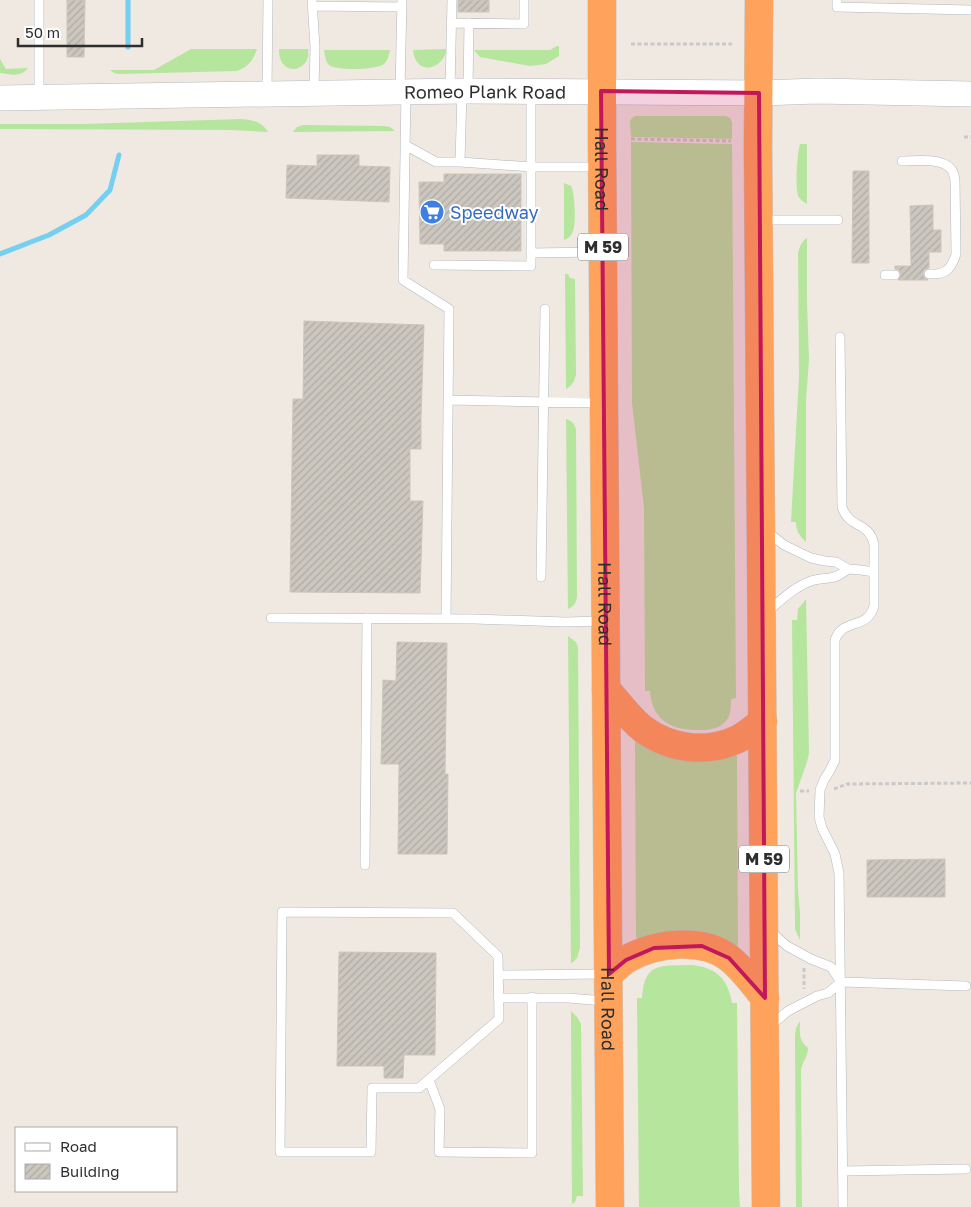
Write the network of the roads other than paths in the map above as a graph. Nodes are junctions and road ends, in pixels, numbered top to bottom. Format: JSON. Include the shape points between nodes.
{"nodes":[{"id":1,"x":39,"y":0,"type":"edge"},
{"id":2,"x":268,"y":0,"type":"edge"},
{"id":3,"x":452,"y":0,"type":"edge"},
{"id":4,"x":524,"y":0,"type":"edge"},
{"id":5,"x":602,"y":0,"type":"edge"},
{"id":6,"x":760,"y":0,"type":"edge"},
{"id":7,"x":837,"y":0,"type":"edge"},
{"id":8,"x":312,"y":3,"type":"edge"},
{"id":9,"x":402,"y":4,"type":"edge"},
{"id":10,"x":938,"y":4,"type":"edge"},
{"id":11,"x":971,"y":10,"type":"edge"},
{"id":12,"x":451,"y":23,"type":"junction"},
{"id":13,"x":469,"y":23,"type":"junction"},
{"id":14,"x":460,"y":91,"type":"junction"},
{"id":15,"x":532,"y":91,"type":"junction"},
{"id":16,"x":601,"y":91,"type":"junction"},
{"id":17,"x":403,"y":92,"type":"junction"},
{"id":18,"x":759,"y":93,"type":"junction"},
{"id":19,"x":267,"y":94,"type":"junction"},
{"id":20,"x":314,"y":94,"type":"junction"},
{"id":21,"x":971,"y":94,"type":"edge"},
{"id":22,"x":0,"y":98,"type":"edge"},
{"id":23,"x":39,"y":98,"type":"junction"},
{"id":24,"x":405,"y":145,"type":"junction"},
{"id":25,"x":902,"y":161,"type":"dead end"},
{"id":26,"x":460,"y":162,"type":"junction"},
{"id":27,"x":602,"y":167,"type":"junction"},
{"id":28,"x":532,"y":168,"type":"junction"},
{"id":29,"x":759,"y":220,"type":"junction"},
{"id":30,"x":838,"y":220,"type":"dead end"},
{"id":31,"x":603,"y":252,"type":"junction"},
{"id":32,"x":531,"y":253,"type":"junction"},
{"id":33,"x":434,"y":265,"type":"dead end"},
{"id":34,"x":929,"y":274,"type":"dead end"},
{"id":35,"x":885,"y":275,"type":"dead end"},
{"id":36,"x":895,"y":275,"type":"dead end"},
{"id":37,"x":545,"y":309,"type":"dead end"},
{"id":38,"x":840,"y":337,"type":"dead end"},
{"id":39,"x":448,"y":400,"type":"junction"},
{"id":40,"x":544,"y":401,"type":"junction"},
{"id":41,"x":604,"y":403,"type":"junction"},
{"id":42,"x":761,"y":527,"type":"junction"},
{"id":43,"x":848,"y":569,"type":"junction"},
{"id":44,"x":874,"y":572,"type":"junction"},
{"id":45,"x":541,"y":578,"type":"dead end"},
{"id":46,"x":762,"y":616,"type":"junction"},
{"id":47,"x":271,"y":618,"type":"dead end"},
{"id":48,"x":367,"y":618,"type":"junction"},
{"id":49,"x":446,"y":619,"type":"junction"},
{"id":50,"x":606,"y":620,"type":"junction"},
{"id":51,"x":606,"y":689,"type":"junction"},
{"id":52,"x":763,"y":720,"type":"junction"},
{"id":53,"x":365,"y":865,"type":"dead end"},
{"id":54,"x":765,"y":926,"type":"junction"},
{"id":55,"x":609,"y":974,"type":"junction"},
{"id":56,"x":498,"y":975,"type":"junction"},
{"id":57,"x":841,"y":982,"type":"junction"},
{"id":58,"x":966,"y":986,"type":"dead end"},
{"id":59,"x":532,"y":997,"type":"junction"},
{"id":60,"x":498,"y":998,"type":"junction"},
{"id":61,"x":765,"y":998,"type":"junction"},
{"id":62,"x":609,"y":1002,"type":"junction"},
{"id":63,"x":765,"y":1030,"type":"junction"},
{"id":64,"x":429,"y":1080,"type":"junction"},
{"id":65,"x":966,"y":1169,"type":"dead end"},
{"id":66,"x":843,"y":1170,"type":"junction"},
{"id":67,"x":610,"y":1207,"type":"edge"},
{"id":68,"x":766,"y":1207,"type":"edge"},
{"id":69,"x":843,"y":1207,"type":"edge"}],
"edges":[{"from":1,"to":23,"type":"lane"},
{"from":2,"to":19,"type":"lane"},
{"from":3,"to":12,"type":"lane"},
{"from":4,"to":13,"type":"lane","via":[[524,24]]},
{"from":5,"to":16,"type":"highway","name":"Hall Road","number":"M 59"},
{"from":6,"to":18,"type":"highway","number":"M 59"},
{"from":7,"to":10,"type":"lane","via":[[837,7]]},
{"from":8,"to":9,"type":"lane"},
{"from":8,"to":20,"type":"lane"},
{"from":9,"to":17,"type":"lane"},
{"from":10,"to":11,"type":"lane"},
{"from":12,"to":13,"type":"lane"},
{"from":12,"to":14,"type":"lane"},
{"from":13,"to":14,"type":"lane"},
{"from":14,"to":15,"type":"main road","name":"Romeo Plank Road"},
{"from":14,"to":17,"type":"main road","name":"Romeo Plank Road"},
{"from":14,"to":26,"type":"lane"},
{"from":15,"to":16,"type":"main road","name":"Romeo Plank Road"},
{"from":15,"to":28,"type":"lane"},
{"from":16,"to":18,"type":"main road","name":"Romeo Plank Road"},
{"from":16,"to":27,"type":"highway","name":"Hall Road","number":"M 59"},
{"from":17,"to":20,"type":"main road","name":"Romeo Plank Road"},
{"from":17,"to":24,"type":"lane"},
{"from":18,"to":21,"type":"main road","name":"Romeo Plank Road"},
{"from":18,"to":29,"type":"highway","number":"M 59"},
{"from":19,"to":20,"type":"main road","name":"Romeo Plank Road"},
{"from":19,"to":23,"type":"main road","name":"Romeo Plank Road"},
{"from":22,"to":23,"type":"main road","name":"Romeo Plank Road"},
{"from":24,"to":26,"type":"lane","via":[[436,162]]},
{"from":24,"to":39,"type":"lane","via":[[403,280],[449,309]]},
{"from":25,"to":34,"type":"lane","via":[[938,161],[952,170],[955,180],[956,254],[953,264],[944,272]]},
{"from":26,"to":28,"type":"lane"},
{"from":27,"to":28,"type":"lane"},
{"from":27,"to":31,"type":"highway","name":"Hall Road","number":"M 59"},
{"from":28,"to":32,"type":"lane"},
{"from":29,"to":30,"type":"lane"},
{"from":29,"to":42,"type":"highway","number":"M 59"},
{"from":31,"to":32,"type":"lane"},
{"from":31,"to":41,"type":"highway","name":"Hall Road","number":"M 59"},
{"from":32,"to":33,"type":"lane","via":[[531,266]]},
{"from":35,"to":36,"type":"lane"},
{"from":37,"to":40,"type":"lane"},
{"from":38,"to":44,"type":"lane","via":[[842,507],[845,515],[864,527],[872,538]]},
{"from":39,"to":40,"type":"lane"},
{"from":39,"to":49,"type":"lane"},
{"from":40,"to":41,"type":"lane"},
{"from":40,"to":45,"type":"lane"},
{"from":41,"to":50,"type":"highway","name":"Hall Road","number":"M 59"},
{"from":42,"to":43,"type":"lane","via":[[800,553],[817,560],[836,562]]},
{"from":42,"to":46,"type":"highway","number":"M 59"},
{"from":43,"to":44,"type":"lane"},
{"from":43,"to":46,"type":"lane","via":[[835,577],[798,587]]},
{"from":44,"to":57,"type":"lane","via":[[872,612],[863,621],[842,628],[835,640],[835,760],[820,790],[819,817],[835,854],[839,873]]},
{"from":46,"to":52,"type":"highway","number":"M 59"},
{"from":47,"to":48,"type":"lane"},
{"from":48,"to":49,"type":"lane"},
{"from":48,"to":53,"type":"lane"},
{"from":49,"to":50,"type":"lane"},
{"from":50,"to":51,"type":"highway","name":"Hall Road","number":"M 59"},
{"from":51,"to":52,"type":"highway","via":[[642,728],[677,746],[701,748],[726,744],[751,731]]},
{"from":51,"to":55,"type":"highway","name":"Hall Road","number":"M 59"},
{"from":52,"to":54,"type":"highway","number":"M 59"},
{"from":54,"to":57,"type":"lane","via":[[787,946],[831,967]]},
{"from":54,"to":61,"type":"highway","number":"M 59"},
{"from":55,"to":56,"type":"lane"},
{"from":55,"to":61,"type":"highway","via":[[626,960],[654,948],[702,946],[730,958]]},
{"from":55,"to":62,"type":"highway","name":"Hall Road","number":"M 59"},
{"from":56,"to":60,"type":"lane"},
{"from":56,"to":64,"type":"lane","via":[[498,956],[453,913],[282,912],[280,1152],[370,1152],[372,1088],[419,1088]]},
{"from":57,"to":58,"type":"lane"},
{"from":57,"to":63,"type":"lane","via":[[828,993],[788,1011]]},
{"from":57,"to":66,"type":"lane"},
{"from":59,"to":60,"type":"lane"},
{"from":59,"to":62,"type":"lane"},
{"from":59,"to":64,"type":"lane","via":[[532,1152],[439,1152],[440,1108]]},
{"from":60,"to":64,"type":"lane","via":[[498,1019]]},
{"from":61,"to":63,"type":"highway","number":"M 59"},
{"from":62,"to":67,"type":"highway","name":"Hall Road","number":"M 59"},
{"from":63,"to":68,"type":"highway","number":"M 59"},
{"from":65,"to":66,"type":"lane"},
{"from":66,"to":69,"type":"lane"}]}
